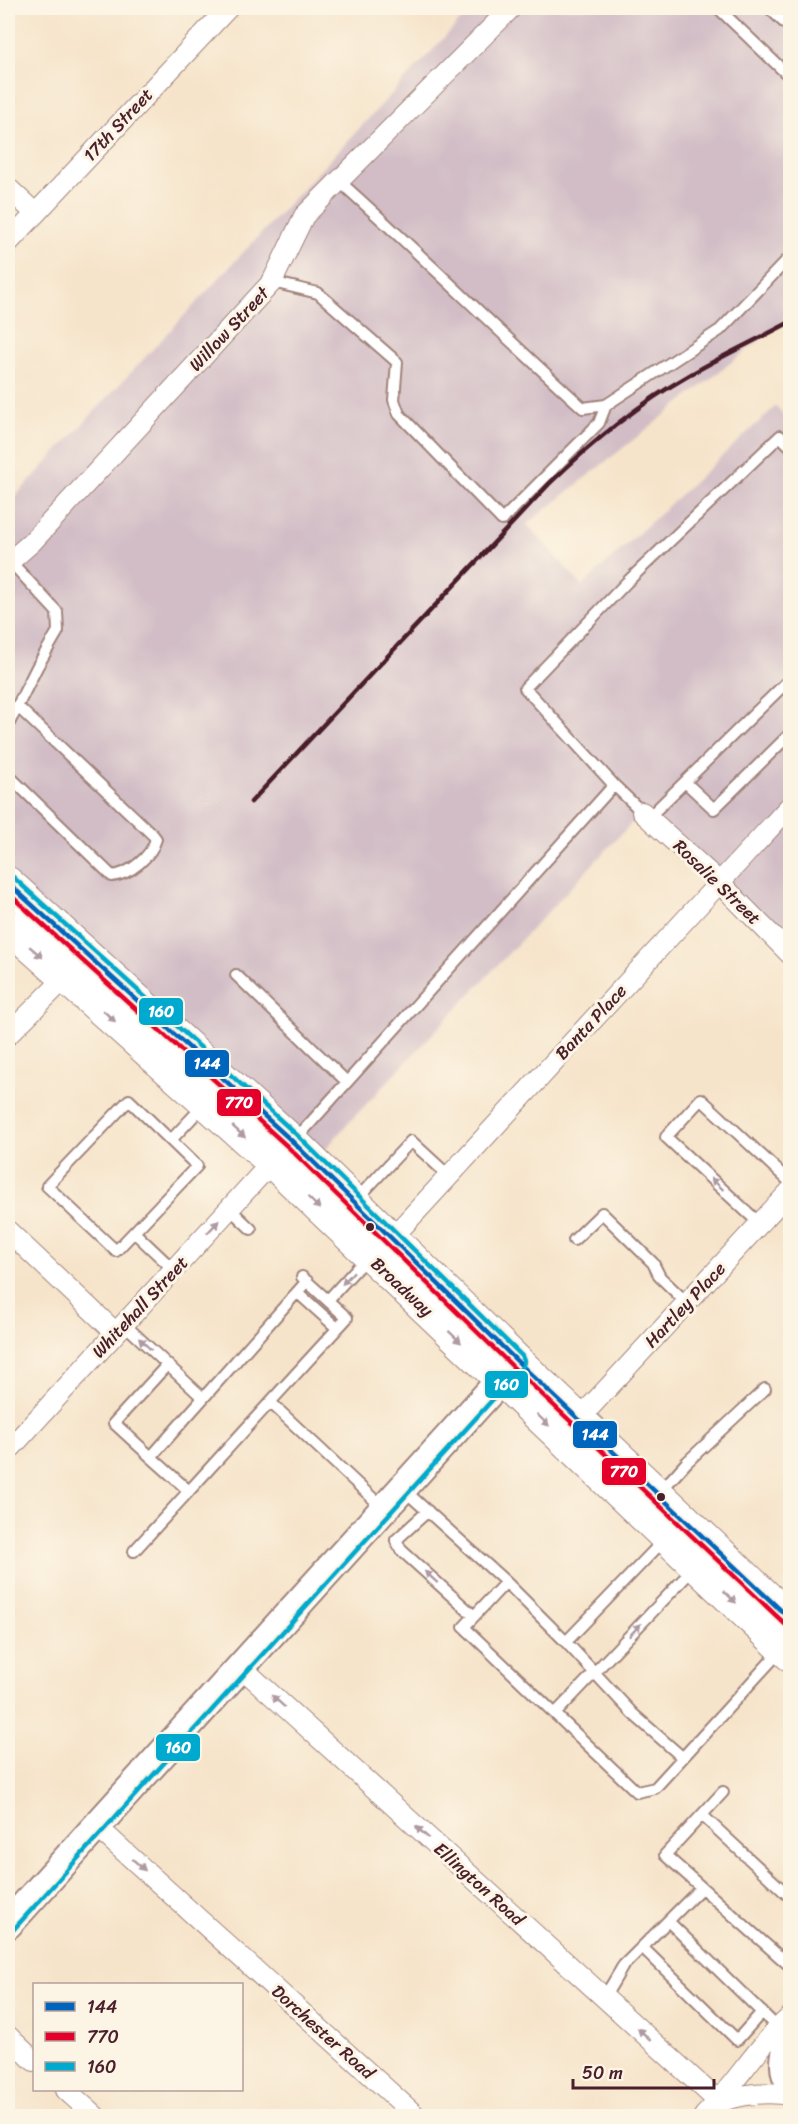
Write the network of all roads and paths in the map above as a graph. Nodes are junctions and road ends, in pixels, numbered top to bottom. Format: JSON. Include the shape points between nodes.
{"nodes":[{"id":1,"x":228,"y":8,"type":"edge"},
{"id":2,"x":511,"y":8,"type":"edge"},
{"id":3,"x":718,"y":8,"type":"edge"},
{"id":4,"x":769,"y":8,"type":"edge"},
{"id":5,"x":790,"y":28,"type":"edge"},
{"id":6,"x":790,"y":77,"type":"edge"},
{"id":7,"x":339,"y":181,"type":"junction"},
{"id":8,"x":8,"y":188,"type":"edge"},
{"id":9,"x":35,"y":213,"type":"junction"},
{"id":10,"x":8,"y":243,"type":"edge"},
{"id":11,"x":790,"y":257,"type":"edge"},
{"id":12,"x":272,"y":282,"type":"junction"},
{"id":13,"x":606,"y":405,"type":"junction"},
{"id":14,"x":790,"y":447,"type":"edge"},
{"id":15,"x":9,"y":562,"type":"edge"},
{"id":16,"x":790,"y":679,"type":"edge"},
{"id":17,"x":17,"y":706,"type":"junction"},
{"id":18,"x":8,"y":725,"type":"edge"},
{"id":19,"x":790,"y":734,"type":"edge"},
{"id":20,"x":8,"y":775,"type":"edge"},
{"id":21,"x":686,"y":782,"type":"junction"},
{"id":22,"x":614,"y":785,"type":"junction"},
{"id":23,"x":790,"y":806,"type":"edge"},
{"id":24,"x":645,"y":815,"type":"junction"},
{"id":25,"x":8,"y":883,"type":"edge"},
{"id":26,"x":720,"y":883,"type":"junction"},
{"id":27,"x":8,"y":926,"type":"edge"},
{"id":28,"x":788,"y":946,"type":"edge"},
{"id":29,"x":236,"y":975,"type":"dead end"},
{"id":30,"x":66,"y":977,"type":"junction"},
{"id":31,"x":8,"y":1035,"type":"edge"},
{"id":32,"x":347,"y":1082,"type":"junction"},
{"id":33,"x":206,"y":1102,"type":"junction"},
{"id":34,"x":171,"y":1140,"type":"junction"},
{"id":35,"x":283,"y":1152,"type":"junction"},
{"id":36,"x":448,"y":1176,"type":"junction"},
{"id":37,"x":790,"y":1182,"type":"edge"},
{"id":38,"x":790,"y":1191,"type":"edge"},
{"id":39,"x":355,"y":1201,"type":"junction"},
{"id":40,"x":230,"y":1209,"type":"junction"},
{"id":41,"x":760,"y":1224,"type":"junction"},
{"id":42,"x":251,"y":1229,"type":"dead end"},
{"id":43,"x":8,"y":1231,"type":"edge"},
{"id":44,"x":134,"y":1232,"type":"junction"},
{"id":45,"x":574,"y":1240,"type":"dead end"},
{"id":46,"x":380,"y":1246,"type":"junction"},
{"id":47,"x":174,"y":1270,"type":"junction"},
{"id":48,"x":297,"y":1292,"type":"junction"},
{"id":49,"x":328,"y":1300,"type":"junction"},
{"id":50,"x":687,"y":1303,"type":"junction"},
{"id":51,"x":120,"y":1328,"type":"junction"},
{"id":52,"x":337,"y":1328,"type":"junction"},
{"id":53,"x":167,"y":1365,"type":"junction"},
{"id":54,"x":509,"y":1370,"type":"junction"},
{"id":55,"x":765,"y":1389,"type":"dead end"},
{"id":56,"x":203,"y":1398,"type":"junction"},
{"id":57,"x":270,"y":1402,"type":"junction"},
{"id":58,"x":580,"y":1418,"type":"junction"},
{"id":59,"x":8,"y":1451,"type":"edge"},
{"id":60,"x":151,"y":1457,"type":"junction"},
{"id":61,"x":189,"y":1491,"type":"junction"},
{"id":62,"x":658,"y":1494,"type":"junction"},
{"id":63,"x":392,"y":1498,"type":"junction"},
{"id":64,"x":428,"y":1511,"type":"junction"},
{"id":65,"x":666,"y":1537,"type":"junction"},
{"id":66,"x":134,"y":1551,"type":"dead end"},
{"id":67,"x":696,"y":1565,"type":"junction"},
{"id":68,"x":506,"y":1582,"type":"junction"},
{"id":69,"x":474,"y":1616,"type":"junction"},
{"id":70,"x":788,"y":1641,"type":"edge"},
{"id":71,"x":566,"y":1642,"type":"junction"},
{"id":72,"x":240,"y":1666,"type":"junction"},
{"id":73,"x":595,"y":1672,"type":"junction"},
{"id":74,"x":555,"y":1714,"type":"junction"},
{"id":75,"x":682,"y":1757,"type":"junction"},
{"id":76,"x":723,"y":1792,"type":"dead end"},
{"id":77,"x":702,"y":1815,"type":"junction"},
{"id":78,"x":96,"y":1826,"type":"junction"},
{"id":79,"x":701,"y":1888,"type":"junction"},
{"id":80,"x":790,"y":1897,"type":"edge"},
{"id":81,"x":668,"y":1922,"type":"junction"},
{"id":82,"x":8,"y":1924,"type":"edge"},
{"id":83,"x":642,"y":1947,"type":"junction"},
{"id":84,"x":790,"y":1966,"type":"edge"},
{"id":85,"x":604,"y":1998,"type":"junction"},
{"id":86,"x":762,"y":2012,"type":"junction"},
{"id":87,"x":786,"y":2028,"type":"edge"},
{"id":88,"x":8,"y":2036,"type":"edge"},
{"id":89,"x":33,"y":2060,"type":"edge"},
{"id":90,"x":790,"y":2082,"type":"edge"},
{"id":91,"x":67,"y":2091,"type":"edge"},
{"id":92,"x":790,"y":2095,"type":"edge"},
{"id":93,"x":718,"y":2102,"type":"junction"},
{"id":94,"x":95,"y":2116,"type":"edge"},
{"id":95,"x":416,"y":2116,"type":"edge"},
{"id":96,"x":704,"y":2116,"type":"edge"}],
"edges":[{"from":1,"to":9,"type":"street","name":"17th Street"},
{"from":2,"to":7,"type":"street","name":"Willow Street"},
{"from":3,"to":6,"type":"lane"},
{"from":4,"to":5,"type":"lane"},
{"from":7,"to":12,"type":"street","name":"Willow Street","via":[[304,216]]},
{"from":7,"to":13,"type":"lane","via":[[583,408]]},
{"from":8,"to":9,"type":"street"},
{"from":9,"to":10,"type":"street","name":"17th Street"},
{"from":11,"to":13,"type":"lane","via":[[720,330]]},
{"from":12,"to":13,"type":"lane","via":[[318,293],[397,362],[394,400],[399,414],[502,520],[599,423]]},
{"from":12,"to":15,"type":"street","name":"Willow Street","via":[[32,542]]},
{"from":14,"to":22,"type":"lane","via":[[780,436],[526,685]]},
{"from":15,"to":17,"type":"lane","via":[[57,612],[58,631]]},
{"from":16,"to":21,"type":"lane"},
{"from":17,"to":18,"type":"lane"},
{"from":17,"to":20,"type":"lane","via":[[153,835],[154,844],[137,865],[123,875],[112,876]]},
{"from":19,"to":21,"type":"lane","via":[[714,809]]},
{"from":21,"to":24,"type":"lane"},
{"from":22,"to":24,"type":"lane"},
{"from":22,"to":32,"type":"lane"},
{"from":23,"to":26,"type":"street","name":"Banta Place"},
{"from":24,"to":26,"type":"street","name":"Rosalie Street"},
{"from":25,"to":35,"type":"main road","name":"Broadway"},
{"from":26,"to":28,"type":"street","name":"Rosalie Street"},
{"from":26,"to":36,"type":"street","name":"Banta Place"},
{"from":27,"to":30,"type":"main road","name":"Broadway","one_way":true},
{"from":29,"to":32,"type":"lane"},
{"from":30,"to":31,"type":"street"},
{"from":30,"to":33,"type":"main road","name":"Broadway","one_way":true},
{"from":32,"to":35,"type":"lane"},
{"from":33,"to":34,"type":"lane"},
{"from":33,"to":35,"type":"main road","name":"Broadway","one_way":true},
{"from":34,"to":44,"type":"lane","via":[[197,1166]]},
{"from":34,"to":44,"type":"lane","via":[[129,1100],[47,1186],[116,1251]]},
{"from":35,"to":39,"type":"main road","name":"Broadway"},
{"from":35,"to":40,"type":"street","name":"Whitehall Street"},
{"from":35,"to":46,"type":"main road","name":"Broadway","one_way":true},
{"from":36,"to":39,"type":"lane","via":[[411,1141]]},
{"from":36,"to":46,"type":"street","name":"Banta Place"},
{"from":41,"to":37,"type":"lane","one_way":true,"via":[[666,1137],[701,1099]]},
{"from":38,"to":41,"type":"street","name":"Hartley Place"},
{"from":39,"to":46,"type":"main road","name":"Broadway"},
{"from":40,"to":42,"type":"lane"},
{"from":47,"to":40,"type":"street","name":"Whitehall Street","one_way":true},
{"from":41,"to":50,"type":"street","name":"Hartley Place"},
{"from":43,"to":51,"type":"street"},
{"from":44,"to":47,"type":"lane"},
{"from":45,"to":50,"type":"lane","via":[[602,1213]]},
{"from":46,"to":49,"type":"lane","one_way":true},
{"from":46,"to":54,"type":"main road","name":"Broadway"},
{"from":47,"to":51,"type":"street","name":"Whitehall Street"},
{"from":48,"to":49,"type":"lane","via":[[304,1279]]},
{"from":48,"to":52,"type":"lane"},
{"from":48,"to":56,"type":"lane"},
{"from":49,"to":52,"type":"lane","via":[[347,1318]]},
{"from":50,"to":58,"type":"street","name":"Hartley Place"},
{"from":53,"to":51,"type":"lane","one_way":true},
{"from":51,"to":59,"type":"street","name":"Whitehall Street"},
{"from":52,"to":57,"type":"lane"},
{"from":53,"to":56,"type":"lane"},
{"from":53,"to":60,"type":"lane","via":[[114,1423]]},
{"from":54,"to":58,"type":"main road","name":"Broadway"},
{"from":54,"to":63,"type":"street"},
{"from":54,"to":65,"type":"main road","name":"Broadway","one_way":true},
{"from":55,"to":62,"type":"lane"},
{"from":56,"to":60,"type":"lane"},
{"from":57,"to":61,"type":"lane"},
{"from":57,"to":63,"type":"lane"},
{"from":58,"to":62,"type":"main road","name":"Broadway"},
{"from":60,"to":61,"type":"lane"},
{"from":61,"to":66,"type":"lane"},
{"from":62,"to":70,"type":"main road","name":"Broadway"},
{"from":63,"to":64,"type":"lane"},
{"from":63,"to":72,"type":"street"},
{"from":64,"to":68,"type":"lane"},
{"from":69,"to":64,"type":"lane","one_way":true,"via":[[401,1550],[396,1540]]},
{"from":65,"to":67,"type":"main road","name":"Broadway"},
{"from":65,"to":71,"type":"lane"},
{"from":67,"to":70,"type":"main road","name":"Broadway","one_way":true},
{"from":73,"to":67,"type":"lane","one_way":true},
{"from":68,"to":69,"type":"lane"},
{"from":68,"to":71,"type":"lane"},
{"from":69,"to":74,"type":"lane","via":[[464,1627]]},
{"from":70,"to":75,"type":"lane"},
{"from":71,"to":73,"type":"lane"},
{"from":72,"to":78,"type":"street"},
{"from":85,"to":72,"type":"street","name":"Ellington Road","one_way":true},
{"from":73,"to":74,"type":"lane"},
{"from":73,"to":75,"type":"lane","via":[[633,1714]]},
{"from":74,"to":75,"type":"lane","via":[[637,1792],[655,1788]]},
{"from":76,"to":77,"type":"lane"},
{"from":77,"to":79,"type":"lane","via":[[665,1855]]},
{"from":77,"to":80,"type":"lane"},
{"from":78,"to":82,"type":"street"},
{"from":78,"to":95,"type":"street","name":"Dorchester Road","one_way":true},
{"from":79,"to":81,"type":"lane"},
{"from":79,"to":84,"type":"lane"},
{"from":81,"to":83,"type":"lane"},
{"from":81,"to":86,"type":"lane"},
{"from":83,"to":85,"type":"lane","via":[[623,1966]]},
{"from":83,"to":86,"type":"lane","via":[[737,2040]]},
{"from":93,"to":85,"type":"street","name":"Ellington Road","one_way":true},
{"from":86,"to":87,"type":"lane"},
{"from":87,"to":90,"type":"street","via":[[784,2056]]},
{"from":87,"to":93,"type":"street"},
{"from":88,"to":89,"type":"street"},
{"from":91,"to":94,"type":"street"},
{"from":92,"to":93,"type":"street","via":[[758,2092]]},
{"from":93,"to":96,"type":"street"}]}
